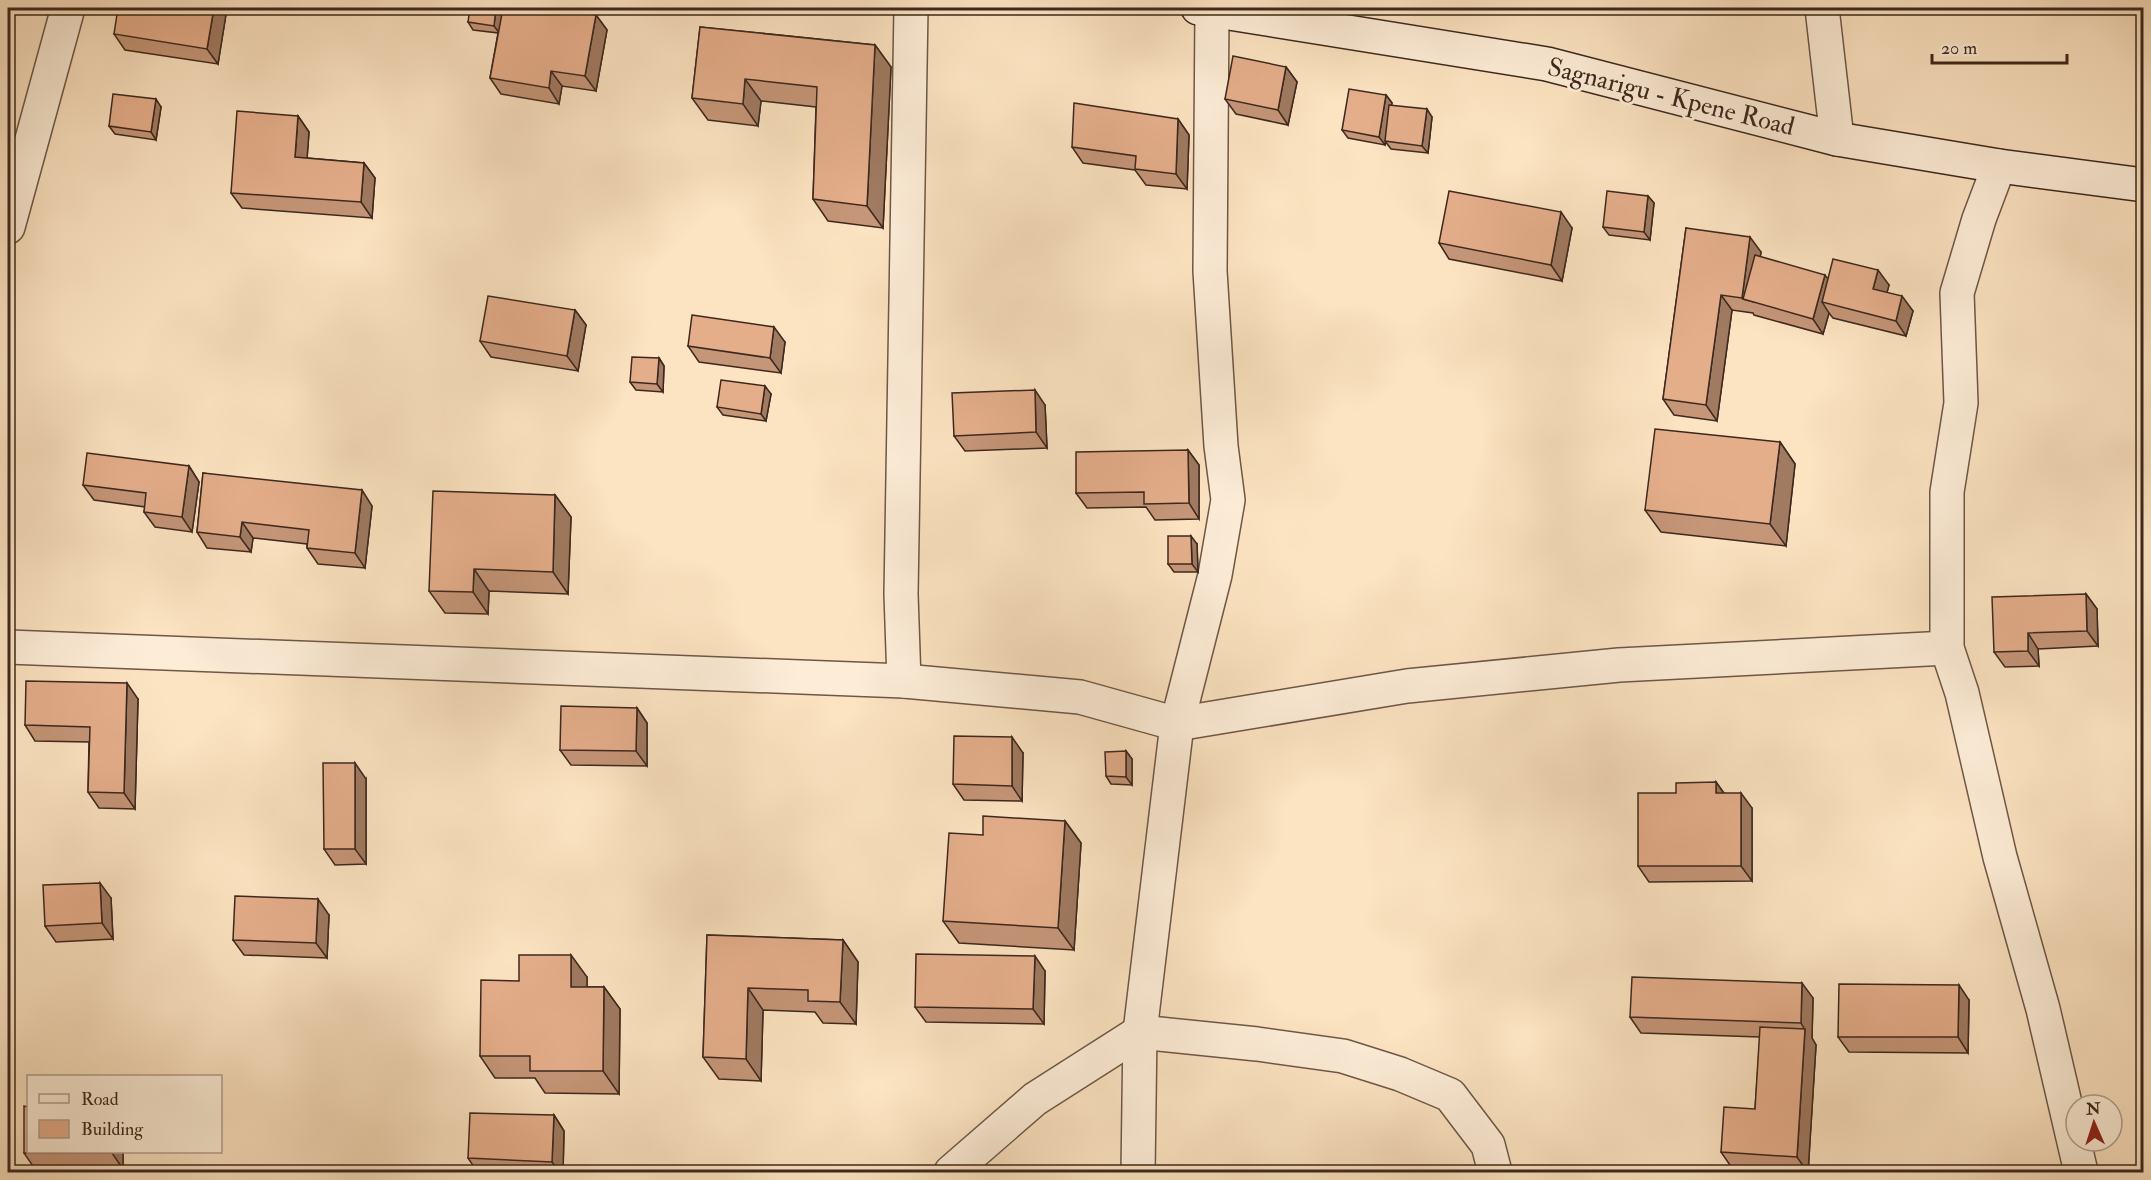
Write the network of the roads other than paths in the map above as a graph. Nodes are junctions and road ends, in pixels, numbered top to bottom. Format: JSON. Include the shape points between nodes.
{"nodes":[{"id":1,"x":68,"y":8,"type":"edge"},
{"id":2,"x":911,"y":8,"type":"edge"},
{"id":3,"x":1822,"y":8,"type":"edge"},
{"id":4,"x":1205,"y":9,"type":"edge"},
{"id":5,"x":1837,"y":140,"type":"junction"},
{"id":6,"x":1999,"y":166,"type":"junction"},
{"id":7,"x":2144,"y":185,"type":"edge"},
{"id":8,"x":8,"y":227,"type":"edge"},
{"id":9,"x":8,"y":648,"type":"edge"},
{"id":10,"x":1947,"y":648,"type":"junction"},
{"id":11,"x":904,"y":681,"type":"junction"},
{"id":12,"x":1177,"y":724,"type":"junction"},
{"id":13,"x":1140,"y":1032,"type":"junction"},
{"id":14,"x":951,"y":1173,"type":"edge"},
{"id":15,"x":1138,"y":1173,"type":"edge"},
{"id":16,"x":1495,"y":1173,"type":"edge"},
{"id":17,"x":2081,"y":1173,"type":"edge"}],
"edges":[{"from":1,"to":8,"type":"street"},
{"from":2,"to":11,"type":"street","via":[[901,594]]},
{"from":3,"to":5,"type":"street"},
{"from":4,"to":5,"type":"street","name":"Sagnarigu - Kpene Road","via":[[1547,64]]},
{"from":4,"to":12,"type":"street","via":[[1210,271],[1228,500],[1215,575]]},
{"from":5,"to":6,"type":"street","name":"Sagnarigu - Kpene Road"},
{"from":6,"to":7,"type":"street","name":"Sagnarigu - Kpene Road"},
{"from":6,"to":10,"type":"street","via":[[1957,294],[1961,403],[1947,492]]},
{"from":9,"to":11,"type":"street"},
{"from":10,"to":12,"type":"street","via":[[1619,665],[1407,686]]},
{"from":10,"to":17,"type":"street","via":[[2043,1009]]},
{"from":11,"to":12,"type":"street","via":[[1080,697]]},
{"from":12,"to":13,"type":"street"},
{"from":13,"to":14,"type":"street","via":[[1035,1099]]},
{"from":13,"to":15,"type":"street"},
{"from":13,"to":16,"type":"street","via":[[1343,1056],[1400,1074],[1450,1095],[1488,1145]]}]}
